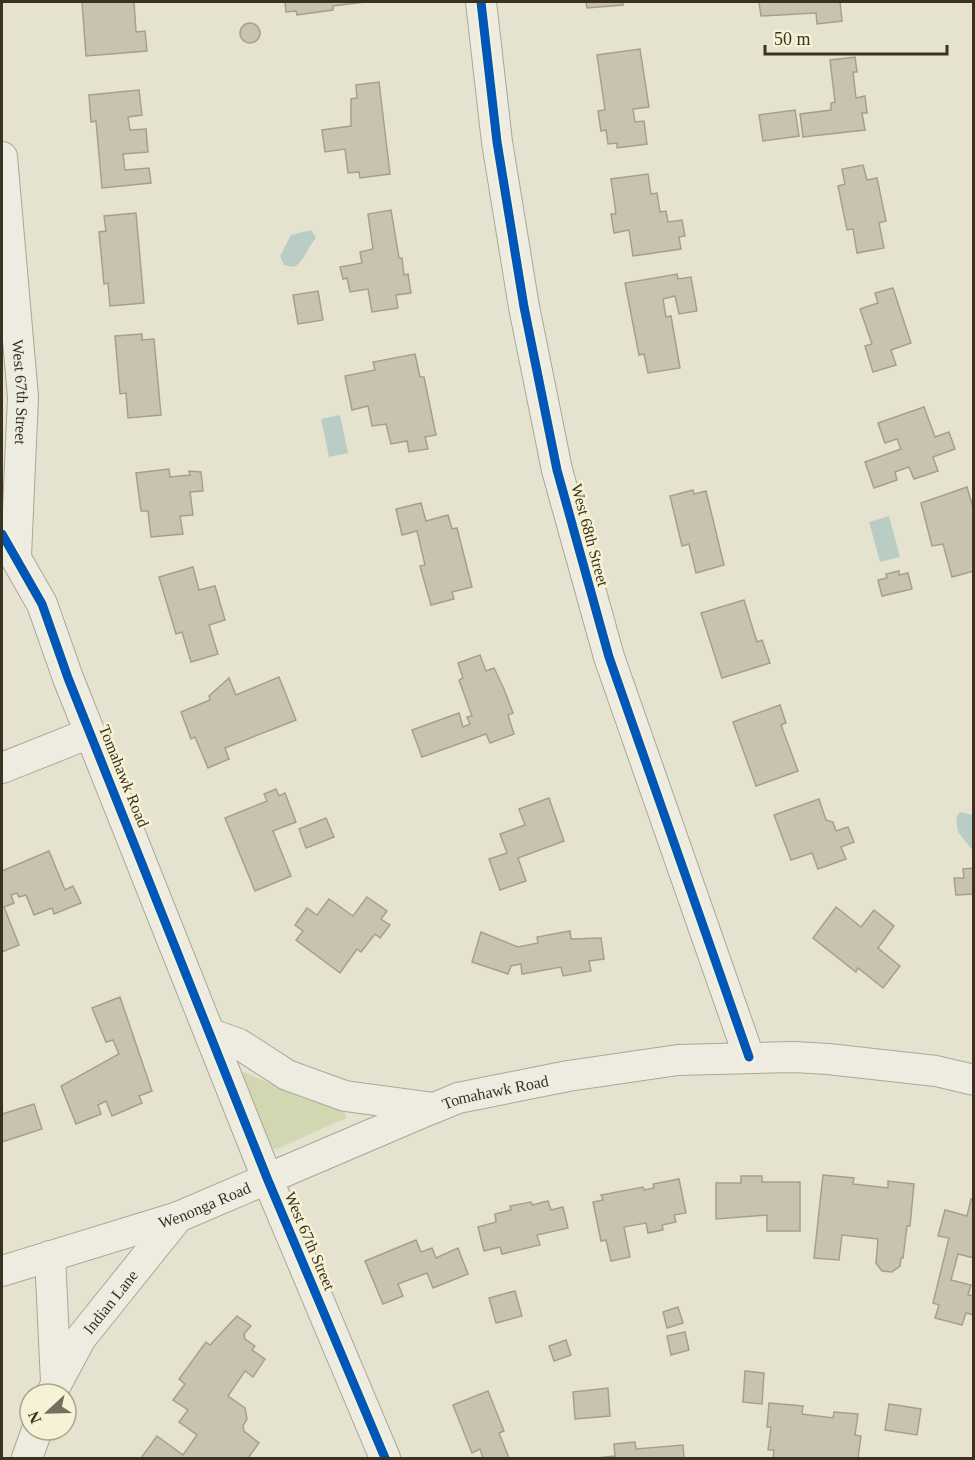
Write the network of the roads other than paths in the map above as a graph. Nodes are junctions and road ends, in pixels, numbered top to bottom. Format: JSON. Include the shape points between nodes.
{"nodes":[{"id":1,"x":481,"y":2,"type":"edge"},
{"id":2,"x":2,"y":157,"type":"edge"},
{"id":3,"x":6,"y":266,"type":"edge"},
{"id":4,"x":9,"y":545,"type":"edge"},
{"id":5,"x":90,"y":733,"type":"junction"},
{"id":6,"x":2,"y":768,"type":"edge"},
{"id":7,"x":211,"y":1034,"type":"junction"},
{"id":8,"x":749,"y":1057,"type":"junction"},
{"id":9,"x":974,"y":1080,"type":"edge"},
{"id":10,"x":434,"y":1108,"type":"junction"},
{"id":11,"x":267,"y":1178,"type":"junction"},
{"id":12,"x":178,"y":1217,"type":"junction"},
{"id":13,"x":50,"y":1256,"type":"junction"},
{"id":14,"x":2,"y":1271,"type":"edge"},
{"id":15,"x":53,"y":1382,"type":"edge"},
{"id":16,"x":56,"y":1382,"type":"edge"},
{"id":17,"x":33,"y":1442,"type":"edge"},
{"id":18,"x":27,"y":1458,"type":"edge"},
{"id":19,"x":385,"y":1458,"type":"edge"}],
"edges":[{"from":1,"to":8,"type":"street","name":"West 68th Street","via":[[497,142],[522,295],[562,491],[609,657]]},
{"from":2,"to":3,"type":"street","name":"West 67th Street"},
{"from":3,"to":4,"type":"street","name":"West 67th Street","via":[[23,398]]},
{"from":4,"to":5,"type":"street","name":"Tomahawk Road","via":[[42,604]]},
{"from":5,"to":6,"type":"street"},
{"from":5,"to":7,"type":"street","name":"Tomahawk Road"},
{"from":7,"to":10,"type":"street","name":"Tomahawk Road","via":[[239,1044],[287,1075],[345,1096]]},
{"from":7,"to":11,"type":"street","name":"West 67th Street"},
{"from":8,"to":9,"type":"street","name":"Tomahawk Road","via":[[828,1059],[936,1071]]},
{"from":8,"to":10,"type":"street","name":"Tomahawk Road","via":[[678,1060],[612,1069],[458,1098]]},
{"from":10,"to":11,"type":"street","name":"Wenonga Road"},
{"from":11,"to":12,"type":"street","name":"Wenonga Road"},
{"from":11,"to":19,"type":"street","name":"West 67th Street"},
{"from":12,"to":13,"type":"street","name":"Wenonga Road"},
{"from":12,"to":16,"type":"street","name":"Indian Lane","via":[[81,1338]]},
{"from":13,"to":14,"type":"street","name":"Wenonga Road"},
{"from":13,"to":15,"type":"street"},
{"from":17,"to":18,"type":"street"}]}
